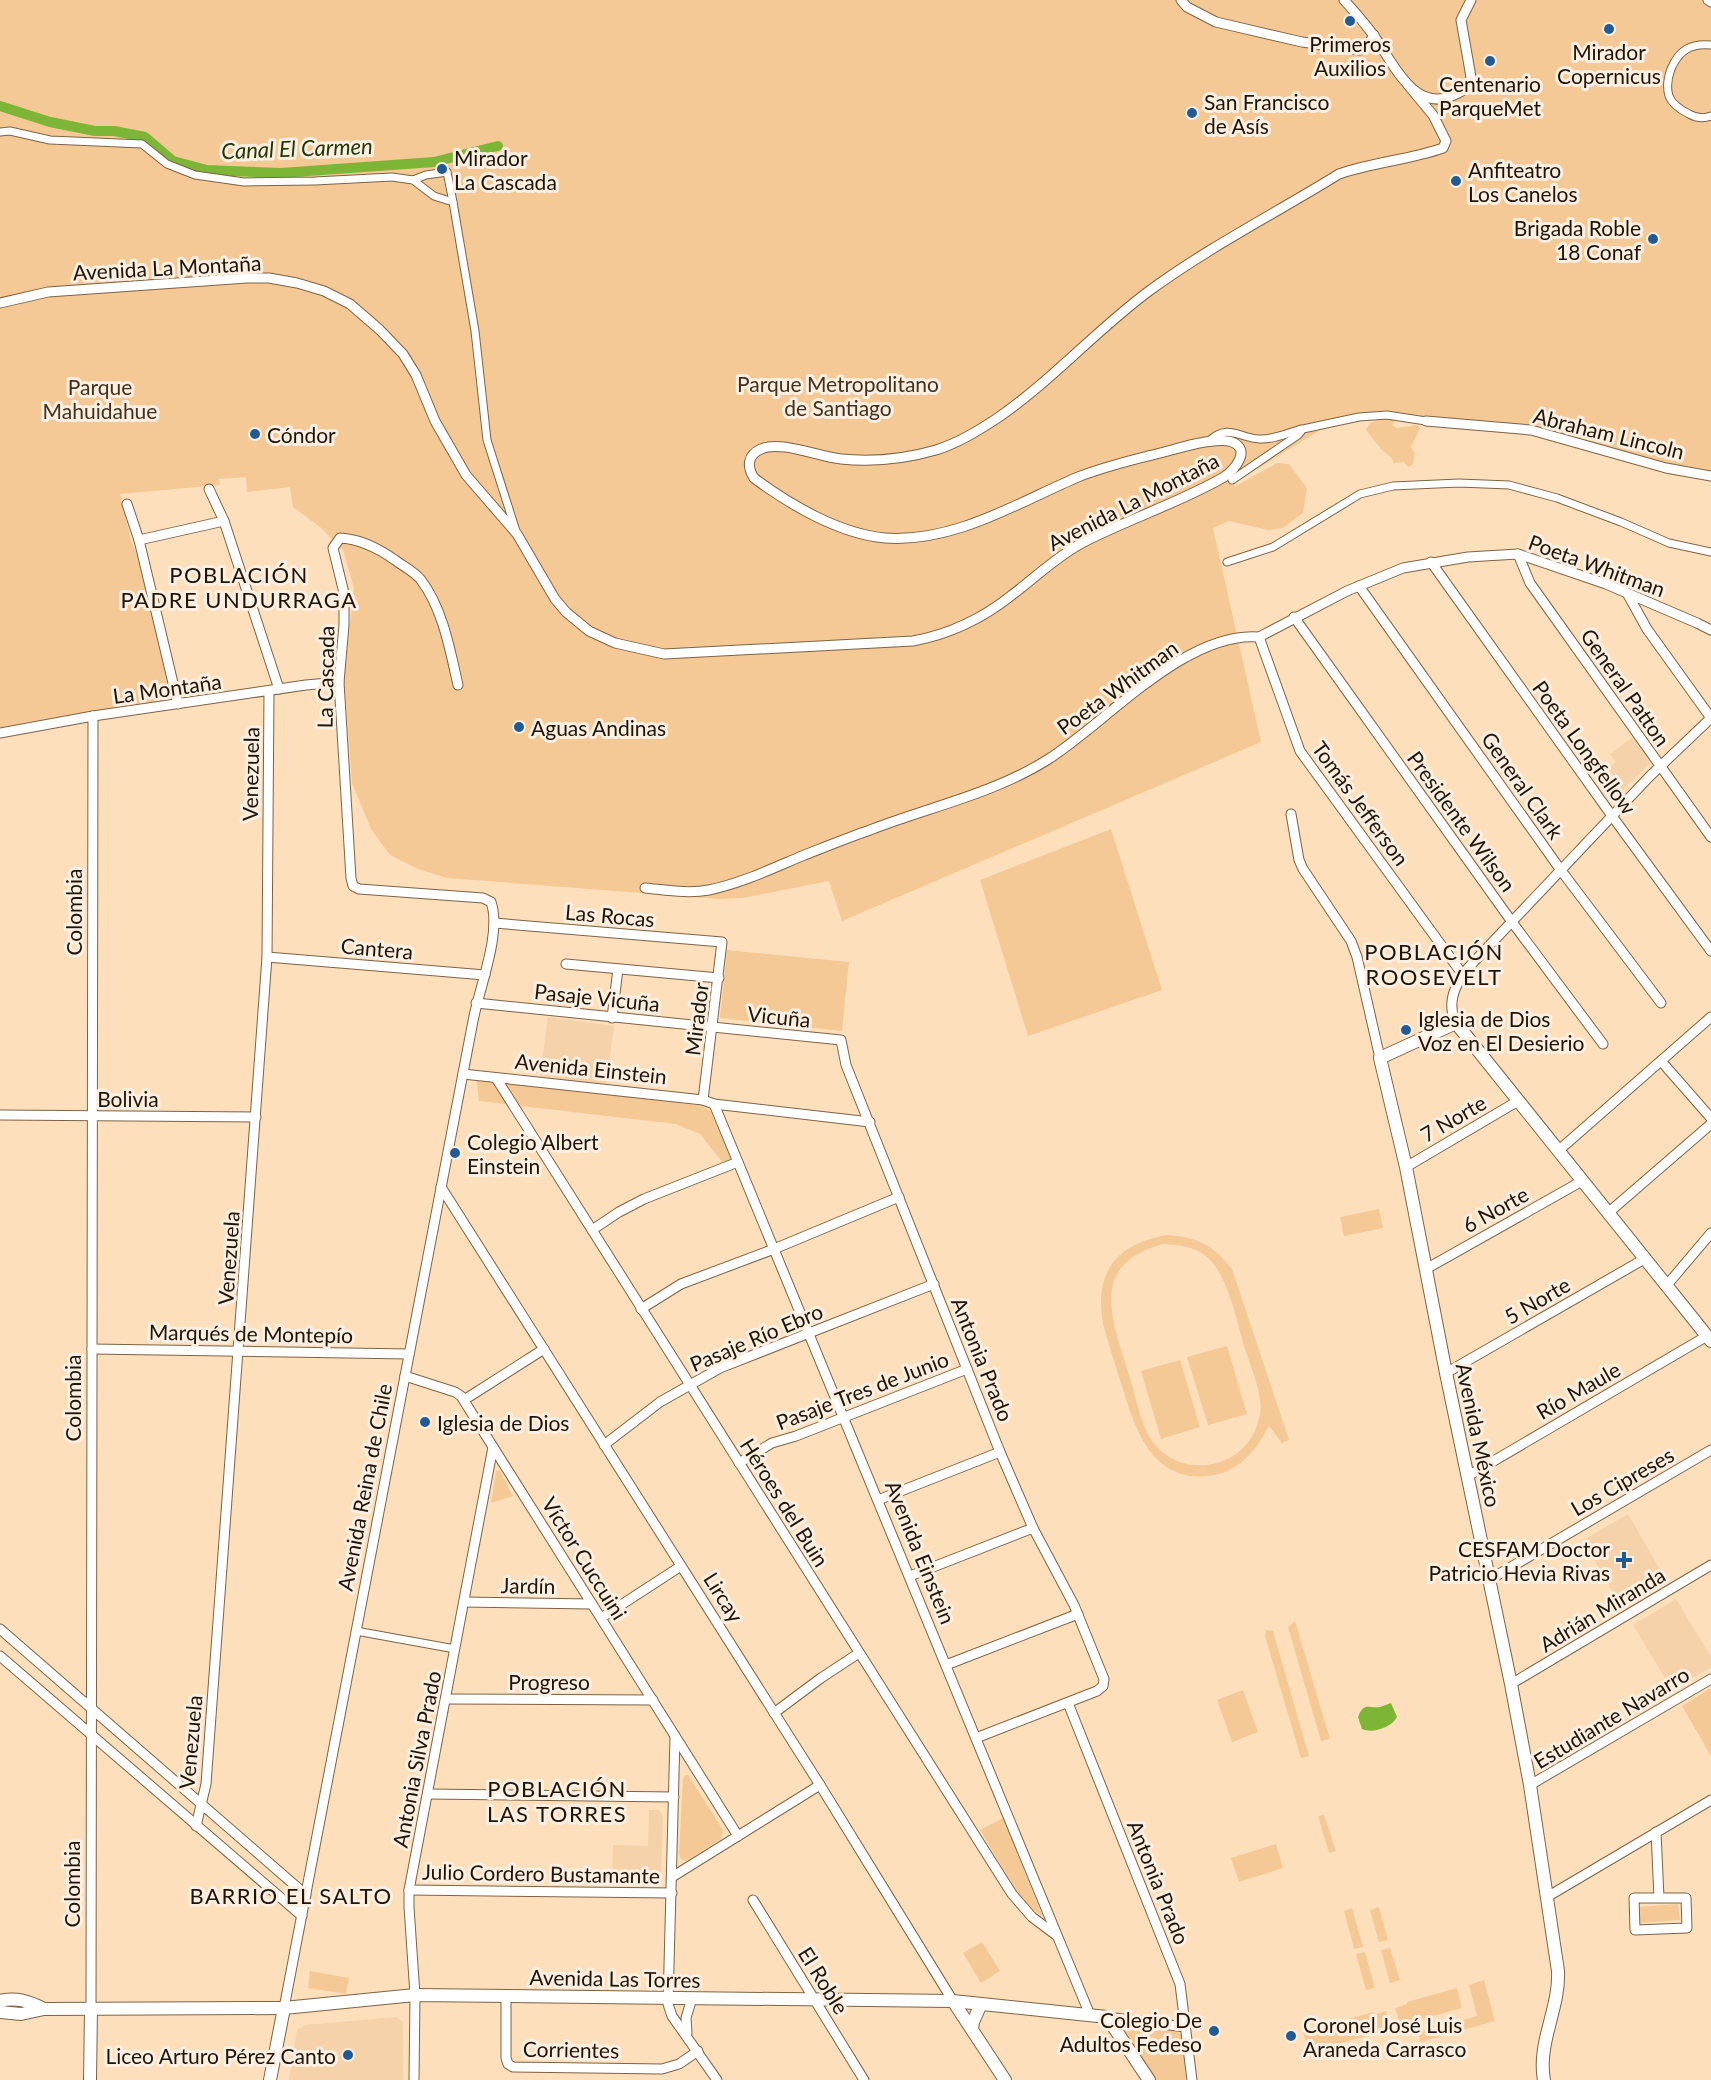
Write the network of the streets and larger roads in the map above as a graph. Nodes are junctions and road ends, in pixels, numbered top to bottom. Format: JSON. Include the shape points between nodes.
{"nodes":[{"id":1,"x":1181,"y":0,"type":"edge"},
{"id":2,"x":1344,"y":0,"type":"edge"},
{"id":3,"x":1470,"y":0,"type":"edge"},
{"id":4,"x":1374,"y":35,"type":"junction"},
{"id":5,"x":1711,"y":45,"type":"edge"},
{"id":6,"x":1405,"y":81,"type":"junction"},
{"id":7,"x":1711,"y":116,"type":"edge"},
{"id":8,"x":0,"y":132,"type":"edge"},
{"id":9,"x":413,"y":180,"type":"junction"},
{"id":10,"x":453,"y":202,"type":"junction"},
{"id":11,"x":0,"y":303,"type":"edge"},
{"id":12,"x":1426,"y":421,"type":"joint"},
{"id":13,"x":1301,"y":432,"type":"junction"},
{"id":14,"x":1208,"y":442,"type":"junction"},
{"id":15,"x":1711,"y":476,"type":"edge"},
{"id":16,"x":1232,"y":480,"type":"dead end"},
{"id":17,"x":209,"y":489,"type":"dead end"},
{"id":18,"x":127,"y":504,"type":"dead end"},
{"id":19,"x":224,"y":521,"type":"junction"},
{"id":20,"x":517,"y":534,"type":"junction"},
{"id":21,"x":139,"y":540,"type":"junction"},
{"id":22,"x":1711,"y":552,"type":"edge"},
{"id":23,"x":1518,"y":554,"type":"junction"},
{"id":24,"x":1227,"y":562,"type":"dead end"},
{"id":25,"x":1431,"y":562,"type":"junction"},
{"id":26,"x":1359,"y":586,"type":"junction"},
{"id":27,"x":1627,"y":593,"type":"junction"},
{"id":28,"x":1294,"y":617,"type":"junction"},
{"id":29,"x":1711,"y":630,"type":"edge"},
{"id":30,"x":1259,"y":637,"type":"junction"},
{"id":31,"x":339,"y":682,"type":"junction"},
{"id":32,"x":458,"y":685,"type":"dead end"},
{"id":33,"x":274,"y":690,"type":"junction"},
{"id":34,"x":178,"y":704,"type":"junction"},
{"id":35,"x":93,"y":716,"type":"junction"},
{"id":36,"x":1711,"y":718,"type":"edge"},
{"id":37,"x":0,"y":733,"type":"edge"},
{"id":38,"x":1660,"y":767,"type":"junction"},
{"id":39,"x":1291,"y":814,"type":"dead end"},
{"id":40,"x":1612,"y":816,"type":"junction"},
{"id":41,"x":1711,"y":837,"type":"edge"},
{"id":42,"x":1560,"y":869,"type":"junction"},
{"id":43,"x":645,"y":888,"type":"dead end"},
{"id":44,"x":490,"y":902,"type":"joint"},
{"id":45,"x":1512,"y":922,"type":"junction"},
{"id":46,"x":494,"y":923,"type":"junction"},
{"id":47,"x":722,"y":942,"type":"joint"},
{"id":48,"x":1711,"y":951,"type":"edge"},
{"id":49,"x":267,"y":957,"type":"junction"},
{"id":50,"x":566,"y":964,"type":"dead end"},
{"id":51,"x":618,"y":969,"type":"junction"},
{"id":52,"x":485,"y":975,"type":"junction"},
{"id":53,"x":1463,"y":975,"type":"junction"},
{"id":54,"x":719,"y":978,"type":"junction"},
{"id":55,"x":476,"y":1003,"type":"junction"},
{"id":56,"x":1661,"y":1003,"type":"dead end"},
{"id":57,"x":1711,"y":1017,"type":"edge"},
{"id":58,"x":612,"y":1018,"type":"junction"},
{"id":59,"x":1456,"y":1023,"type":"junction"},
{"id":60,"x":714,"y":1027,"type":"junction"},
{"id":61,"x":842,"y":1040,"type":"joint"},
{"id":62,"x":1603,"y":1044,"type":"dead end"},
{"id":63,"x":1380,"y":1058,"type":"junction"},
{"id":64,"x":1661,"y":1061,"type":"junction"},
{"id":65,"x":463,"y":1074,"type":"junction"},
{"id":66,"x":496,"y":1078,"type":"junction"},
{"id":67,"x":704,"y":1100,"type":"junction"},
{"id":68,"x":1518,"y":1101,"type":"junction"},
{"id":69,"x":714,"y":1104,"type":"junction"},
{"id":70,"x":0,"y":1115,"type":"edge"},
{"id":71,"x":92,"y":1116,"type":"junction"},
{"id":72,"x":256,"y":1118,"type":"junction"},
{"id":73,"x":1711,"y":1118,"type":"edge"},
{"id":74,"x":870,"y":1122,"type":"junction"},
{"id":75,"x":1711,"y":1124,"type":"edge"},
{"id":76,"x":1558,"y":1151,"type":"junction"},
{"id":77,"x":738,"y":1162,"type":"junction"},
{"id":78,"x":1406,"y":1167,"type":"junction"},
{"id":79,"x":1582,"y":1181,"type":"junction"},
{"id":80,"x":441,"y":1187,"type":"junction"},
{"id":81,"x":899,"y":1197,"type":"junction"},
{"id":82,"x":1608,"y":1213,"type":"junction"},
{"id":83,"x":592,"y":1230,"type":"junction"},
{"id":84,"x":1709,"y":1238,"type":"edge"},
{"id":85,"x":774,"y":1249,"type":"junction"},
{"id":86,"x":1646,"y":1258,"type":"junction"},
{"id":87,"x":1426,"y":1269,"type":"junction"},
{"id":88,"x":934,"y":1284,"type":"junction"},
{"id":89,"x":1667,"y":1286,"type":"junction"},
{"id":90,"x":641,"y":1309,"type":"junction"},
{"id":91,"x":809,"y":1333,"type":"junction"},
{"id":92,"x":1709,"y":1339,"type":"edge"},
{"id":93,"x":92,"y":1349,"type":"junction"},
{"id":94,"x":544,"y":1349,"type":"junction"},
{"id":95,"x":239,"y":1351,"type":"junction"},
{"id":96,"x":409,"y":1354,"type":"junction"},
{"id":97,"x":967,"y":1369,"type":"junction"},
{"id":98,"x":1446,"y":1373,"type":"junction"},
{"id":99,"x":405,"y":1376,"type":"junction"},
{"id":100,"x":689,"y":1385,"type":"junction"},
{"id":101,"x":464,"y":1400,"type":"junction"},
{"id":102,"x":844,"y":1417,"type":"junction"},
{"id":103,"x":604,"y":1445,"type":"junction"},
{"id":104,"x":493,"y":1447,"type":"junction"},
{"id":105,"x":1711,"y":1450,"type":"edge"},
{"id":106,"x":1000,"y":1452,"type":"junction"},
{"id":107,"x":739,"y":1464,"type":"junction"},
{"id":108,"x":1468,"y":1476,"type":"junction"},
{"id":109,"x":878,"y":1500,"type":"junction"},
{"id":110,"x":1033,"y":1528,"type":"junction"},
{"id":111,"x":1711,"y":1565,"type":"edge"},
{"id":112,"x":681,"y":1566,"type":"junction"},
{"id":113,"x":910,"y":1576,"type":"junction"},
{"id":114,"x":1489,"y":1580,"type":"junction"},
{"id":115,"x":464,"y":1602,"type":"junction"},
{"id":116,"x":592,"y":1604,"type":"junction"},
{"id":117,"x":1078,"y":1614,"type":"junction"},
{"id":118,"x":601,"y":1618,"type":"junction"},
{"id":119,"x":0,"y":1629,"type":"edge"},
{"id":120,"x":356,"y":1631,"type":"junction"},
{"id":121,"x":455,"y":1649,"type":"junction"},
{"id":122,"x":859,"y":1653,"type":"junction"},
{"id":123,"x":0,"y":1656,"type":"edge"},
{"id":124,"x":946,"y":1665,"type":"junction"},
{"id":125,"x":1711,"y":1678,"type":"edge"},
{"id":126,"x":1511,"y":1684,"type":"junction"},
{"id":127,"x":446,"y":1698,"type":"junction"},
{"id":128,"x":653,"y":1700,"type":"junction"},
{"id":129,"x":1068,"y":1703,"type":"junction"},
{"id":130,"x":91,"y":1708,"type":"junction"},
{"id":131,"x":774,"y":1713,"type":"junction"},
{"id":132,"x":91,"y":1736,"type":"junction"},
{"id":133,"x":675,"y":1736,"type":"junction"},
{"id":134,"x":976,"y":1738,"type":"junction"},
{"id":135,"x":820,"y":1785,"type":"junction"},
{"id":136,"x":1530,"y":1785,"type":"junction"},
{"id":137,"x":428,"y":1794,"type":"junction"},
{"id":138,"x":674,"y":1797,"type":"junction"},
{"id":139,"x":1711,"y":1800,"type":"edge"},
{"id":140,"x":202,"y":1804,"type":"junction"},
{"id":141,"x":196,"y":1826,"type":"junction"},
{"id":142,"x":1656,"y":1832,"type":"junction"},
{"id":143,"x":738,"y":1836,"type":"junction"},
{"id":144,"x":672,"y":1877,"type":"junction"},
{"id":145,"x":409,"y":1890,"type":"junction"},
{"id":146,"x":672,"y":1893,"type":"junction"},
{"id":147,"x":306,"y":1895,"type":"junction"},
{"id":148,"x":1546,"y":1897,"type":"junction"},
{"id":149,"x":1659,"y":1898,"type":"junction"},
{"id":150,"x":753,"y":1900,"type":"dead end"},
{"id":151,"x":302,"y":1916,"type":"junction"},
{"id":152,"x":1056,"y":1935,"type":"junction"},
{"id":153,"x":415,"y":1995,"type":"junction"},
{"id":154,"x":506,"y":1996,"type":"junction"},
{"id":155,"x":668,"y":1998,"type":"junction"},
{"id":156,"x":692,"y":1998,"type":"junction"},
{"id":157,"x":0,"y":2001,"type":"edge"},
{"id":158,"x":816,"y":2001,"type":"junction"},
{"id":159,"x":953,"y":2001,"type":"junction"},
{"id":160,"x":981,"y":2004,"type":"junction"},
{"id":161,"x":44,"y":2008,"type":"junction"},
{"id":162,"x":91,"y":2008,"type":"junction"},
{"id":163,"x":284,"y":2008,"type":"junction"},
{"id":164,"x":0,"y":2012,"type":"edge"},
{"id":165,"x":1090,"y":2015,"type":"junction"},
{"id":166,"x":1107,"y":2017,"type":"junction"},
{"id":167,"x":1185,"y":2027,"type":"junction"},
{"id":168,"x":972,"y":2029,"type":"junction"},
{"id":169,"x":687,"y":2035,"type":"junction"},
{"id":170,"x":698,"y":2051,"type":"junction"},
{"id":171,"x":90,"y":2080,"type":"edge"},
{"id":172,"x":270,"y":2080,"type":"edge"},
{"id":173,"x":414,"y":2080,"type":"edge"},
{"id":174,"x":717,"y":2080,"type":"edge"},
{"id":175,"x":864,"y":2080,"type":"edge"},
{"id":176,"x":1005,"y":2080,"type":"edge"},
{"id":177,"x":1149,"y":2080,"type":"edge"},
{"id":178,"x":1192,"y":2080,"type":"edge"},
{"id":179,"x":1545,"y":2080,"type":"edge"}],
"edges":[{"from":1,"to":4,"type":"street","via":[[1216,22],[1302,42],[1360,50],[1367,47]]},
{"from":2,"to":4,"type":"street"},
{"from":3,"to":6,"type":"street","via":[[1461,20],[1470,85],[1440,100],[1424,96]]},
{"from":4,"to":6,"type":"street"},
{"from":5,"to":7,"type":"street","via":[[1685,49],[1676,57],[1667,79],[1669,97],[1679,109],[1694,117]]},
{"from":6,"to":14,"type":"street","name":"Avenida La Montaña","via":[[1433,115],[1446,141],[1443,148],[1339,174],[1187,264],[1105,327],[1034,391],[970,436],[934,451],[877,460],[826,458],[768,447],[755,452],[748,463],[749,471],[763,485],[838,527],[872,536],[915,538],[950,532],[1104,467]]},
{"from":8,"to":9,"type":"street","via":[[50,140],[142,144],[167,164],[195,175],[244,182],[392,177]]},
{"from":9,"to":10,"type":"street","via":[[434,196]]},
{"from":9,"to":10,"type":"street","via":[[447,172]]},
{"from":10,"to":20,"type":"street","via":[[475,331],[487,440]]},
{"from":11,"to":20,"type":"street","name":"Avenida La Montaña","via":[[48,292],[247,278],[297,283],[324,291],[350,304],[403,354],[466,475]]},
{"from":12,"to":13,"type":"street","via":[[1387,415],[1359,417]]},
{"from":12,"to":15,"type":"street","name":"Abraham Lincoln","via":[[1531,430],[1666,468]]},
{"from":13,"to":14,"type":"street","via":[[1258,439],[1234,432],[1219,433]]},
{"from":13,"to":16,"type":"street"},
{"from":14,"to":20,"type":"street","name":"Avenida La Montaña","via":[[1230,441],[1238,445],[1240,459],[1230,473],[1081,544],[969,624],[914,641],[714,653],[664,654],[634,649],[589,631],[566,612]]},
{"from":17,"to":19,"type":"street","name":"Venezuela"},
{"from":18,"to":21,"type":"street"},
{"from":19,"to":21,"type":"street"},
{"from":19,"to":33,"type":"street","name":"Venezuela"},
{"from":21,"to":34,"type":"street"},
{"from":22,"to":24,"type":"street","via":[[1669,543],[1557,498],[1509,484],[1459,483],[1393,486],[1360,494],[1273,547]]},
{"from":23,"to":25,"type":"street","name":"Poeta Whitman"},
{"from":23,"to":27,"type":"street","name":"Poeta Whitman"},
{"from":23,"to":38,"type":"street","name":"General Patton","via":[[1530,583]]},
{"from":25,"to":26,"type":"street","name":"Poeta Whitman","via":[[1403,568]]},
{"from":25,"to":40,"type":"street","name":"Poeta Longfellow"},
{"from":26,"to":28,"type":"street","name":"Poeta Whitman"},
{"from":26,"to":42,"type":"street","name":"General Clark"},
{"from":27,"to":29,"type":"street","name":"Poeta Whitman"},
{"from":27,"to":36,"type":"street","via":[[1647,629]]},
{"from":28,"to":30,"type":"street","name":"Poeta Whitman"},
{"from":28,"to":45,"type":"street","name":"Presidente Wilson"},
{"from":30,"to":43,"type":"street","name":"Poeta Whitman","via":[[1224,642],[1176,663],[1046,761],[980,792],[873,828],[731,884],[707,890]]},
{"from":30,"to":53,"type":"street","name":"Tomás Jefferson","via":[[1300,751]]},
{"from":31,"to":32,"type":"street","name":"La Cascada","via":[[344,593],[333,548],[340,538],[357,539],[388,555],[420,579],[446,636]]},
{"from":31,"to":33,"type":"street","name":"La Montaña"},
{"from":31,"to":44,"type":"street","name":"La Cascada","via":[[353,886],[483,898]]},
{"from":33,"to":34,"type":"street","name":"La Montaña"},
{"from":33,"to":49,"type":"street","name":"Venezuela"},
{"from":34,"to":35,"type":"street","name":"La Montaña"},
{"from":35,"to":37,"type":"street","name":"La Montaña"},
{"from":35,"to":71,"type":"street","name":"Colombia"},
{"from":36,"to":38,"type":"street"},
{"from":38,"to":40,"type":"street"},
{"from":38,"to":41,"type":"street","name":"General Patton"},
{"from":39,"to":63,"type":"street","name":"Avenida México","via":[[1303,869],[1351,941],[1357,957]]},
{"from":40,"to":42,"type":"street"},
{"from":40,"to":48,"type":"street","name":"Poeta Longfellow"},
{"from":42,"to":45,"type":"street"},
{"from":42,"to":56,"type":"street","name":"General Clark"},
{"from":44,"to":46,"type":"street","name":"Avenida Reina de Chile"},
{"from":45,"to":53,"type":"street"},
{"from":45,"to":62,"type":"street","name":"Presidente Wilson"},
{"from":46,"to":47,"type":"street","name":"Las Rocas"},
{"from":46,"to":52,"type":"street","name":"Avenida Reina de Chile"},
{"from":47,"to":54,"type":"street","name":"Mirador"},
{"from":49,"to":52,"type":"street","name":"Cantera"},
{"from":49,"to":72,"type":"street","name":"Venezuela"},
{"from":50,"to":51,"type":"street"},
{"from":51,"to":54,"type":"street"},
{"from":51,"to":58,"type":"street"},
{"from":52,"to":55,"type":"street","name":"Avenida Reina de Chile"},
{"from":53,"to":59,"type":"street","via":[[1451,1002]]},
{"from":54,"to":60,"type":"street","name":"Mirador"},
{"from":55,"to":58,"type":"street","name":"Pasaje Vicuña"},
{"from":55,"to":65,"type":"street","name":"Avenida Reina de Chile"},
{"from":57,"to":64,"type":"street"},
{"from":58,"to":60,"type":"street","name":"Pasaje Vicuña"},
{"from":59,"to":63,"type":"street"},
{"from":59,"to":68,"type":"street"},
{"from":60,"to":61,"type":"street","name":"Vicuña"},
{"from":60,"to":67,"type":"street","name":"Mirador"},
{"from":61,"to":74,"type":"street","name":"Antonia Prado","via":[[846,1065]]},
{"from":63,"to":78,"type":"street","name":"Avenida México"},
{"from":64,"to":73,"type":"street"},
{"from":64,"to":76,"type":"street"},
{"from":65,"to":66,"type":"street","name":"Avenida Einstein"},
{"from":65,"to":80,"type":"street","name":"Avenida Reina de Chile"},
{"from":66,"to":67,"type":"street","name":"Avenida Einstein"},
{"from":66,"to":83,"type":"street","name":"Héroes del Buin"},
{"from":67,"to":69,"type":"street","name":"Avenida Einstein"},
{"from":68,"to":76,"type":"street"},
{"from":68,"to":78,"type":"street","name":"7 Norte"},
{"from":69,"to":74,"type":"street","name":"Avenida Einstein"},
{"from":69,"to":77,"type":"street","name":"Avenida Einstein"},
{"from":70,"to":71,"type":"street","name":"Bolivia"},
{"from":71,"to":72,"type":"street","name":"Bolivia"},
{"from":71,"to":93,"type":"street","name":"Colombia"},
{"from":72,"to":95,"type":"street","name":"Venezuela"},
{"from":74,"to":81,"type":"street","name":"Antonia Prado"},
{"from":75,"to":82,"type":"street"},
{"from":76,"to":79,"type":"street"},
{"from":77,"to":83,"type":"street","via":[[644,1199]]},
{"from":77,"to":85,"type":"street","name":"Avenida Einstein"},
{"from":78,"to":87,"type":"street","name":"Avenida México"},
{"from":79,"to":82,"type":"street"},
{"from":79,"to":87,"type":"street","name":"6 Norte"},
{"from":80,"to":94,"type":"street","name":"Lircay"},
{"from":80,"to":96,"type":"street","name":"Avenida Reina de Chile"},
{"from":81,"to":85,"type":"street"},
{"from":81,"to":88,"type":"street","name":"Antonia Prado"},
{"from":82,"to":86,"type":"street"},
{"from":83,"to":90,"type":"street","name":"Héroes del Buin"},
{"from":84,"to":89,"type":"street"},
{"from":85,"to":90,"type":"street","via":[[681,1284]]},
{"from":85,"to":91,"type":"street","name":"Avenida Einstein"},
{"from":86,"to":89,"type":"street"},
{"from":86,"to":98,"type":"street","name":"5 Norte"},
{"from":87,"to":98,"type":"street","name":"Avenida México"},
{"from":88,"to":91,"type":"street","name":"Pasaje Río Ebro"},
{"from":88,"to":97,"type":"street","name":"Antonia Prado"},
{"from":89,"to":92,"type":"street"},
{"from":90,"to":100,"type":"street","name":"Héroes del Buin"},
{"from":91,"to":100,"type":"street","name":"Pasaje Río Ebro","via":[[720,1368]]},
{"from":91,"to":102,"type":"street","name":"Avenida Einstein"},
{"from":92,"to":108,"type":"street","name":"Río Maule"},
{"from":93,"to":95,"type":"street","name":"Marqués de Montepío"},
{"from":93,"to":130,"type":"street","name":"Colombia"},
{"from":94,"to":101,"type":"street"},
{"from":94,"to":103,"type":"street","name":"Lircay"},
{"from":95,"to":96,"type":"street","name":"Marqués de Montepío"},
{"from":95,"to":140,"type":"street","name":"Venezuela"},
{"from":96,"to":99,"type":"street","name":"Avenida Reina de Chile"},
{"from":97,"to":102,"type":"street","name":"Pasaje Tres de Junio"},
{"from":97,"to":106,"type":"street","name":"Antonia Prado"},
{"from":98,"to":108,"type":"street","name":"Avenida México"},
{"from":99,"to":101,"type":"street","via":[[455,1392]]},
{"from":99,"to":120,"type":"street","name":"Avenida Reina de Chile"},
{"from":100,"to":103,"type":"street","name":"Pasaje Río Ebro","via":[[648,1410]]},
{"from":100,"to":107,"type":"street","name":"Héroes del Buin"},
{"from":101,"to":104,"type":"street","name":"Víctor Cuccuini"},
{"from":102,"to":107,"type":"street","name":"Pasaje Tres de Junio","via":[[776,1441]]},
{"from":102,"to":109,"type":"street","name":"Avenida Einstein"},
{"from":103,"to":112,"type":"street","name":"Lircay"},
{"from":104,"to":115,"type":"street","name":"Antonia Silva Prado"},
{"from":104,"to":116,"type":"street","name":"Víctor Cuccuini"},
{"from":105,"to":114,"type":"street","name":"Los Cipreses"},
{"from":106,"to":109,"type":"street"},
{"from":106,"to":110,"type":"street","name":"Antonia Prado"},
{"from":107,"to":122,"type":"street","name":"Héroes del Buin"},
{"from":108,"to":114,"type":"street","name":"Avenida México"},
{"from":109,"to":113,"type":"street","name":"Avenida Einstein"},
{"from":110,"to":113,"type":"street"},
{"from":110,"to":117,"type":"street","name":"Antonia Prado"},
{"from":111,"to":126,"type":"street","name":"Adrián Miranda"},
{"from":112,"to":118,"type":"street"},
{"from":112,"to":131,"type":"street","name":"Lircay"},
{"from":113,"to":124,"type":"street","name":"Avenida Einstein"},
{"from":114,"to":126,"type":"street","name":"Avenida México"},
{"from":115,"to":116,"type":"street","name":"Jardín"},
{"from":115,"to":121,"type":"street","name":"Antonia Silva Prado"},
{"from":116,"to":118,"type":"street","name":"Víctor Cuccuini"},
{"from":117,"to":124,"type":"street"},
{"from":117,"to":129,"type":"street","name":"Antonia Prado","via":[[1103,1686]]},
{"from":118,"to":128,"type":"street","name":"Víctor Cuccuini"},
{"from":119,"to":130,"type":"street"},
{"from":120,"to":121,"type":"street"},
{"from":120,"to":147,"type":"street","name":"Avenida Reina de Chile"},
{"from":121,"to":127,"type":"street","name":"Antonia Silva Prado"},
{"from":122,"to":131,"type":"street"},
{"from":122,"to":152,"type":"street","name":"Héroes del Buin","via":[[1012,1894],[1032,1917]]},
{"from":123,"to":132,"type":"street"},
{"from":124,"to":134,"type":"street","name":"Avenida Einstein"},
{"from":125,"to":136,"type":"street","name":"Estudiante Navarro"},
{"from":126,"to":136,"type":"street","name":"Avenida México"},
{"from":127,"to":128,"type":"street","name":"Progreso"},
{"from":127,"to":137,"type":"street","name":"Antonia Silva Prado"},
{"from":128,"to":133,"type":"street","name":"Víctor Cuccuini"},
{"from":129,"to":134,"type":"street"},
{"from":129,"to":167,"type":"street","name":"Antonia Prado","via":[[1180,1984]]},
{"from":130,"to":132,"type":"street","name":"Colombia"},
{"from":130,"to":140,"type":"street"},
{"from":131,"to":135,"type":"street","name":"Lircay"},
{"from":132,"to":141,"type":"street"},
{"from":132,"to":162,"type":"street","name":"Colombia"},
{"from":133,"to":138,"type":"street"},
{"from":133,"to":143,"type":"street","name":"Víctor Cuccuini"},
{"from":134,"to":152,"type":"street","name":"Avenida Einstein"},
{"from":135,"to":143,"type":"street"},
{"from":135,"to":159,"type":"street","name":"Lircay"},
{"from":136,"to":148,"type":"street","name":"Avenida México"},
{"from":137,"to":138,"type":"street"},
{"from":137,"to":145,"type":"street","name":"Antonia Silva Prado"},
{"from":138,"to":144,"type":"street"},
{"from":139,"to":142,"type":"street"},
{"from":140,"to":141,"type":"street","name":"Venezuela"},
{"from":140,"to":147,"type":"street"},
{"from":141,"to":151,"type":"street"},
{"from":142,"to":148,"type":"street"},
{"from":142,"to":149,"type":"street"},
{"from":143,"to":144,"type":"street"},
{"from":144,"to":146,"type":"street"},
{"from":145,"to":146,"type":"street","name":"Julio Cordero Bustamante"},
{"from":145,"to":153,"type":"street","name":"Antonia Silva Prado"},
{"from":146,"to":155,"type":"street"},
{"from":147,"to":151,"type":"street","name":"Avenida Reina de Chile"},
{"from":148,"to":179,"type":"street","name":"Avenida México","via":[[1559,1979],[1543,2052]]},
{"from":149,"to":149,"type":"street","via":[[1634,1898],[1635,1930],[1687,1928],[1686,1898]]},
{"from":150,"to":158,"type":"street","name":"El Roble"},
{"from":151,"to":163,"type":"street","name":"Avenida Reina de Chile"},
{"from":152,"to":165,"type":"street","name":"Avenida Einstein"},
{"from":153,"to":154,"type":"street","name":"Avenida Las Torres"},
{"from":153,"to":163,"type":"street","name":"Avenida Las Torres"},
{"from":153,"to":173,"type":"street","name":"Antonia Silva Prado"},
{"from":154,"to":155,"type":"street","name":"Avenida Las Torres"},
{"from":154,"to":170,"type":"street","name":"Corrientes","via":[[506,2058],[513,2067],[662,2068],[679,2064]]},
{"from":155,"to":156,"type":"street","name":"Avenida Las Torres"},
{"from":155,"to":169,"type":"street","via":[[672,2016]]},
{"from":156,"to":158,"type":"street","name":"Avenida Las Torres"},
{"from":156,"to":169,"type":"street","via":[[686,2018]]},
{"from":157,"to":161,"type":"street","name":"Avenida Las Torres","via":[[20,1999]]},
{"from":158,"to":159,"type":"street","name":"Avenida Las Torres"},
{"from":158,"to":175,"type":"street","name":"El Roble"},
{"from":159,"to":160,"type":"street","name":"Avenida Las Torres"},
{"from":159,"to":168,"type":"street","name":"Lircay"},
{"from":160,"to":165,"type":"street","name":"Avenida Las Torres"},
{"from":160,"to":168,"type":"street"},
{"from":161,"to":162,"type":"street","name":"Avenida Las Torres"},
{"from":161,"to":164,"type":"street","name":"Avenida Las Torres"},
{"from":162,"to":163,"type":"street","name":"Avenida Las Torres"},
{"from":162,"to":171,"type":"street","name":"Colombia"},
{"from":163,"to":172,"type":"street","name":"Avenida Reina de Chile"},
{"from":165,"to":166,"type":"street","name":"Avenida Las Torres"},
{"from":166,"to":167,"type":"street","name":"Avenida Las Torres"},
{"from":166,"to":177,"type":"street"},
{"from":167,"to":178,"type":"street","name":"Antonia Prado"},
{"from":168,"to":176,"type":"street","name":"Lircay"},
{"from":169,"to":170,"type":"street"},
{"from":170,"to":174,"type":"street"}]}
